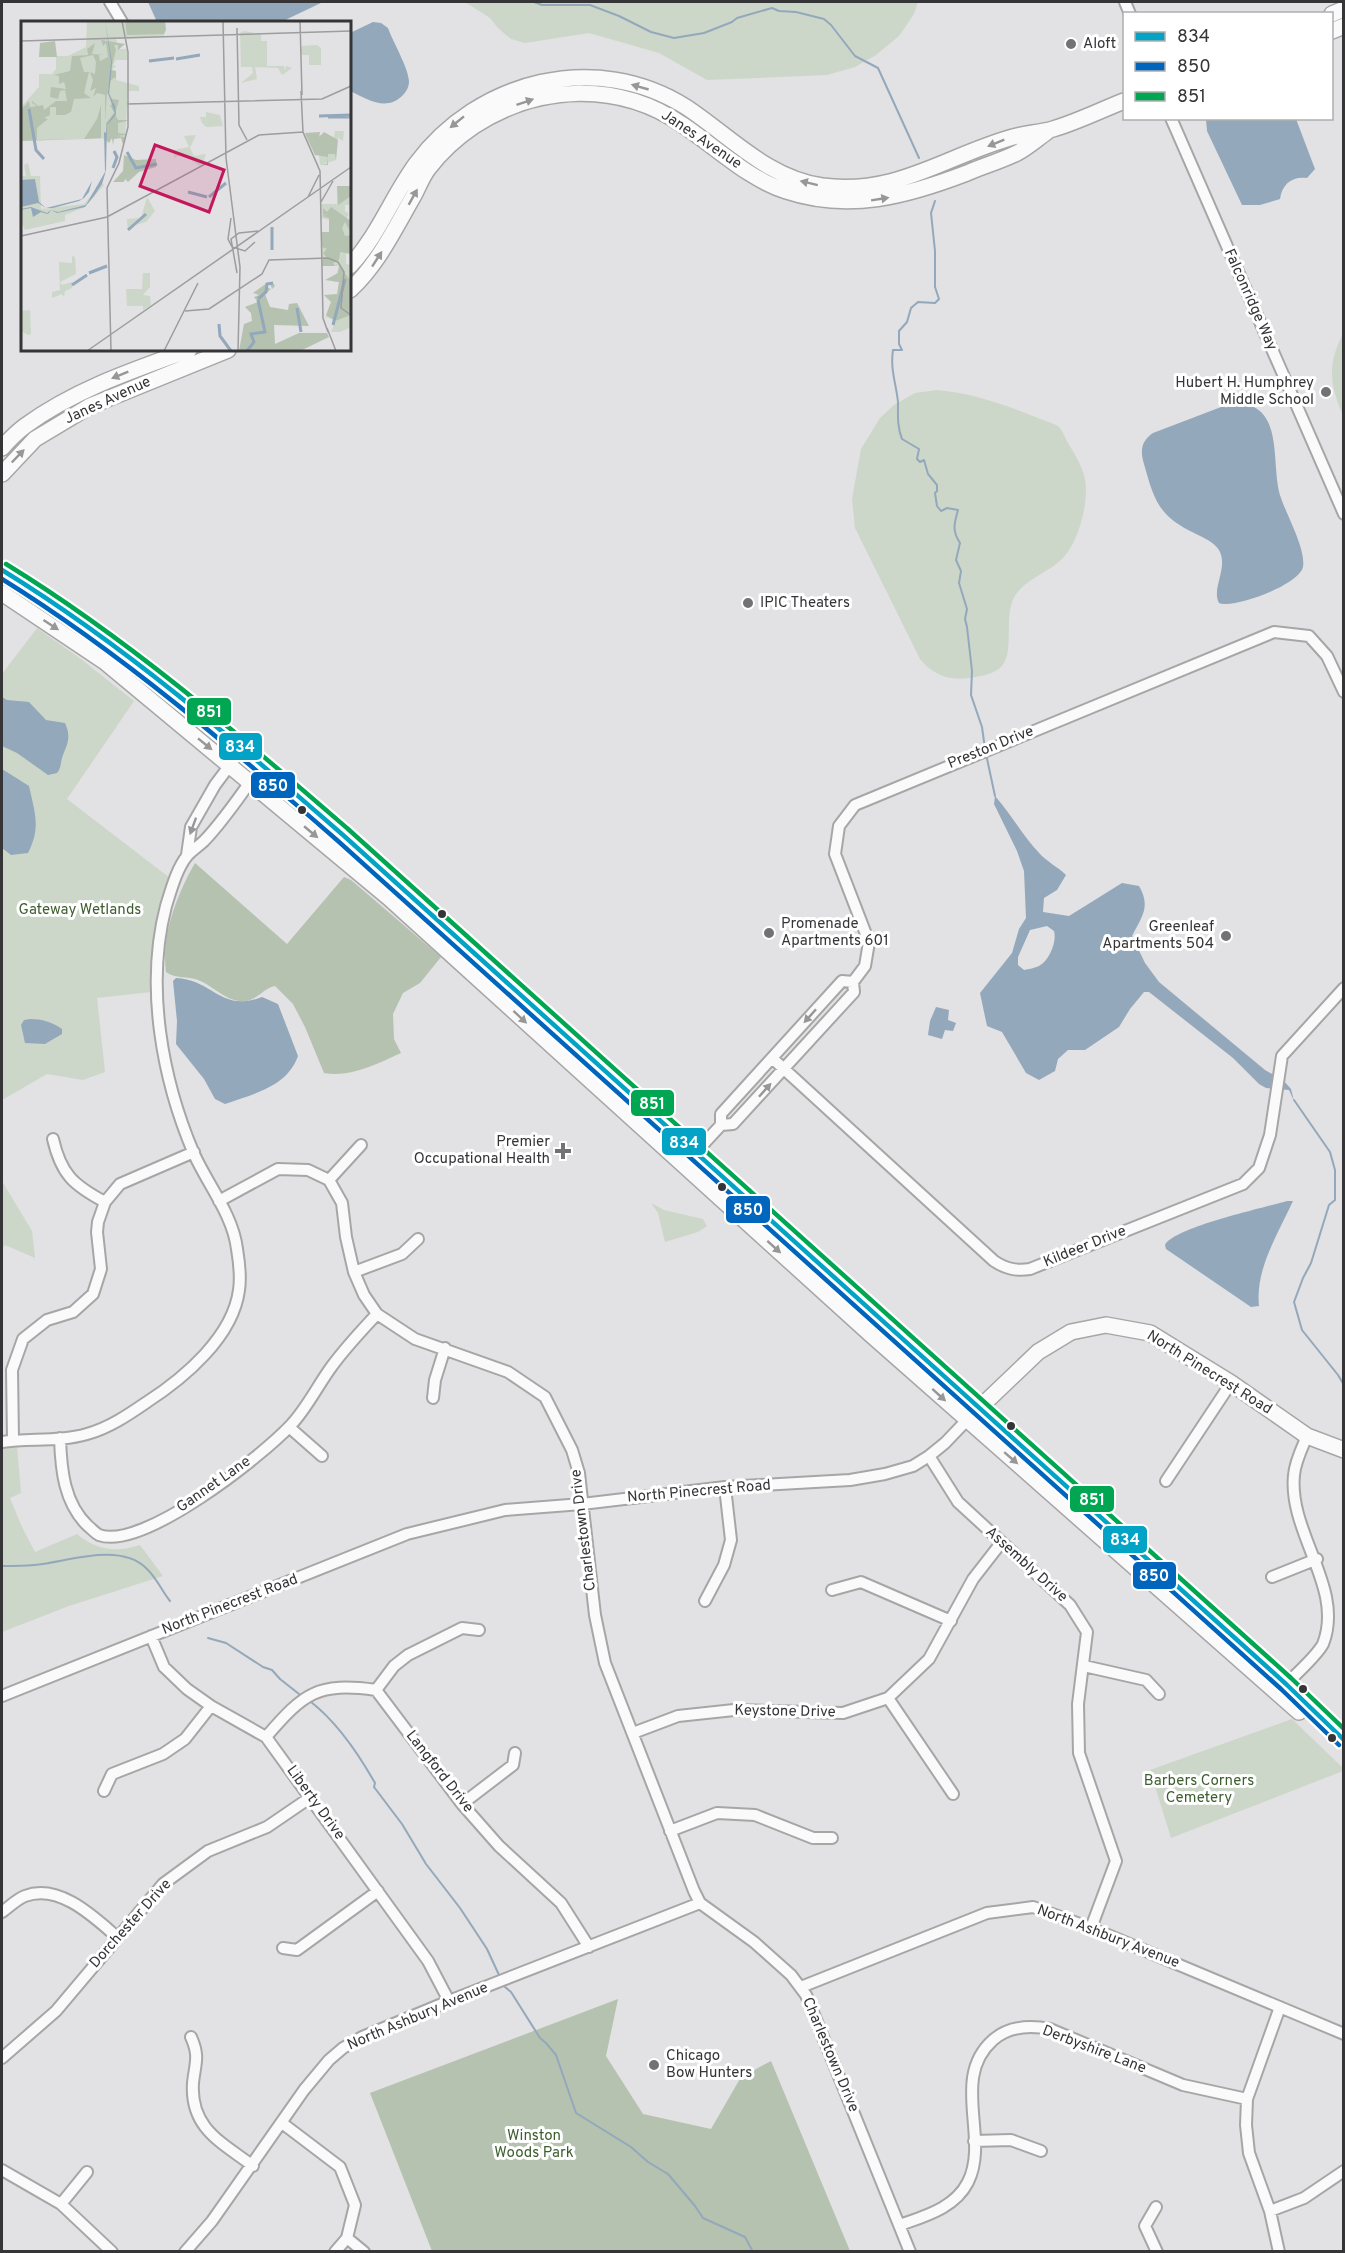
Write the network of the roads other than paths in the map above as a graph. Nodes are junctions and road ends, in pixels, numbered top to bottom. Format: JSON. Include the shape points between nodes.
{"nodes":[{"id":1,"x":110,"y":2,"type":"edge"},
{"id":2,"x":121,"y":21,"type":"edge"},
{"id":3,"x":1123,"y":102,"type":"edge"},
{"id":4,"x":1172,"y":120,"type":"edge"},
{"id":5,"x":1052,"y":129,"type":"junction"},
{"id":6,"x":351,"y":265,"type":"edge"},
{"id":7,"x":351,"y":289,"type":"edge"},
{"id":8,"x":186,"y":351,"type":"edge"},
{"id":9,"x":226,"y":351,"type":"edge"},
{"id":10,"x":2,"y":448,"type":"edge"},
{"id":11,"x":2,"y":474,"type":"edge"},
{"id":12,"x":1344,"y":514,"type":"edge"},
{"id":13,"x":2,"y":570,"type":"edge"},
{"id":14,"x":2,"y":593,"type":"edge"},
{"id":15,"x":1344,"y":692,"type":"edge"},
{"id":16,"x":242,"y":749,"type":"junction"},
{"id":17,"x":230,"y":765,"type":"junction"},
{"id":18,"x":262,"y":765,"type":"junction"},
{"id":19,"x":250,"y":782,"type":"junction"},
{"id":20,"x":188,"y":855,"type":"junction"},
{"id":21,"x":853,"y":982,"type":"junction"},
{"id":22,"x":1344,"y":988,"type":"edge"},
{"id":23,"x":772,"y":1058,"type":"junction"},
{"id":24,"x":784,"y":1068,"type":"junction"},
{"id":25,"x":721,"y":1125,"type":"junction"},
{"id":26,"x":53,"y":1139,"type":"dead end"},
{"id":27,"x":361,"y":1144,"type":"dead end"},
{"id":28,"x":194,"y":1152,"type":"junction"},
{"id":29,"x":695,"y":1154,"type":"junction"},
{"id":30,"x":684,"y":1165,"type":"junction"},
{"id":31,"x":329,"y":1180,"type":"junction"},
{"id":32,"x":219,"y":1201,"type":"junction"},
{"id":33,"x":105,"y":1202,"type":"junction"},
{"id":34,"x":418,"y":1239,"type":"dead end"},
{"id":35,"x":354,"y":1272,"type":"junction"},
{"id":36,"x":377,"y":1314,"type":"junction"},
{"id":37,"x":445,"y":1348,"type":"junction"},
{"id":38,"x":1232,"y":1383,"type":"junction"},
{"id":39,"x":433,"y":1398,"type":"dead end"},
{"id":40,"x":978,"y":1408,"type":"junction"},
{"id":41,"x":967,"y":1420,"type":"junction"},
{"id":42,"x":290,"y":1427,"type":"junction"},
{"id":43,"x":1307,"y":1436,"type":"junction"},
{"id":44,"x":60,"y":1438,"type":"junction"},
{"id":45,"x":13,"y":1440,"type":"junction"},
{"id":46,"x":2,"y":1442,"type":"edge"},
{"id":47,"x":1344,"y":1450,"type":"edge"},
{"id":48,"x":322,"y":1456,"type":"dead end"},
{"id":49,"x":929,"y":1456,"type":"junction"},
{"id":50,"x":1166,"y":1481,"type":"dead end"},
{"id":51,"x":725,"y":1488,"type":"junction"},
{"id":52,"x":582,"y":1504,"type":"junction"},
{"id":53,"x":1001,"y":1543,"type":"junction"},
{"id":54,"x":1317,"y":1559,"type":"junction"},
{"id":55,"x":1272,"y":1577,"type":"dead end"},
{"id":56,"x":832,"y":1590,"type":"dead end"},
{"id":57,"x":705,"y":1601,"type":"dead end"},
{"id":58,"x":951,"y":1621,"type":"junction"},
{"id":59,"x":479,"y":1630,"type":"dead end"},
{"id":60,"x":151,"y":1636,"type":"junction"},
{"id":61,"x":1084,"y":1666,"type":"junction"},
{"id":62,"x":1282,"y":1688,"type":"junction"},
{"id":63,"x":376,"y":1690,"type":"junction"},
{"id":64,"x":1159,"y":1694,"type":"dead end"},
{"id":65,"x":2,"y":1696,"type":"edge"},
{"id":66,"x":888,"y":1698,"type":"junction"},
{"id":67,"x":211,"y":1707,"type":"junction"},
{"id":68,"x":633,"y":1733,"type":"junction"},
{"id":69,"x":266,"y":1737,"type":"junction"},
{"id":70,"x":1344,"y":1740,"type":"edge"},
{"id":71,"x":1344,"y":1752,"type":"edge"},
{"id":72,"x":515,"y":1753,"type":"dead end"},
{"id":73,"x":104,"y":1791,"type":"dead end"},
{"id":74,"x":953,"y":1794,"type":"dead end"},
{"id":75,"x":311,"y":1797,"type":"junction"},
{"id":76,"x":462,"y":1804,"type":"junction"},
{"id":77,"x":670,"y":1830,"type":"junction"},
{"id":78,"x":832,"y":1838,"type":"dead end"},
{"id":79,"x":378,"y":1891,"type":"junction"},
{"id":80,"x":700,"y":1903,"type":"junction"},
{"id":81,"x":2,"y":1912,"type":"edge"},
{"id":82,"x":1091,"y":1928,"type":"junction"},
{"id":83,"x":117,"y":1937,"type":"junction"},
{"id":84,"x":589,"y":1947,"type":"junction"},
{"id":85,"x":284,"y":1948,"type":"dead end"},
{"id":86,"x":801,"y":1988,"type":"junction"},
{"id":87,"x":449,"y":2001,"type":"junction"},
{"id":88,"x":1281,"y":2007,"type":"junction"},
{"id":89,"x":1344,"y":2034,"type":"edge"},
{"id":90,"x":191,"y":2037,"type":"dead end"},
{"id":91,"x":2,"y":2058,"type":"edge"},
{"id":92,"x":1247,"y":2099,"type":"junction"},
{"id":93,"x":282,"y":2123,"type":"junction"},
{"id":94,"x":974,"y":2141,"type":"junction"},
{"id":95,"x":1041,"y":2151,"type":"dead end"},
{"id":96,"x":253,"y":2166,"type":"junction"},
{"id":97,"x":2,"y":2170,"type":"edge"},
{"id":98,"x":1344,"y":2171,"type":"edge"},
{"id":99,"x":87,"y":2172,"type":"dead end"},
{"id":100,"x":62,"y":2204,"type":"junction"},
{"id":101,"x":1156,"y":2207,"type":"dead end"},
{"id":102,"x":1270,"y":2211,"type":"junction"},
{"id":103,"x":900,"y":2225,"type":"junction"},
{"id":104,"x":347,"y":2238,"type":"junction"},
{"id":105,"x":112,"y":2252,"type":"edge"},
{"id":106,"x":185,"y":2252,"type":"edge"},
{"id":107,"x":335,"y":2252,"type":"edge"},
{"id":108,"x":364,"y":2252,"type":"edge"},
{"id":109,"x":910,"y":2252,"type":"edge"},
{"id":110,"x":1157,"y":2252,"type":"edge"},
{"id":111,"x":1279,"y":2252,"type":"edge"}],
"edges":[{"from":1,"to":2,"type":"street"},
{"from":3,"to":5,"type":"main road","name":"Janes Avenue"},
{"from":4,"to":12,"type":"street","name":"Falconridge Way"},
{"from":5,"to":6,"type":"main road","name":"Janes Avenue","one_way":true,"via":[[1012,137],[902,179],[839,188],[801,181],[779,172],[664,95],[596,78],[550,80],[514,89],[456,122],[417,163]]},
{"from":7,"to":5,"type":"main road","name":"Janes Avenue","one_way":true,"via":[[372,266],[427,171],[456,138],[525,101],[545,96],[616,96],[639,103],[662,112],[765,182],[787,191],[838,201],[877,200],[918,191],[1017,153]]},
{"from":8,"to":10,"type":"main road","name":"Janes Avenue","one_way":true,"via":[[60,404],[24,426]]},
{"from":11,"to":9,"type":"main road","name":"Janes Avenue","one_way":true,"via":[[35,439],[90,406]]},
{"from":13,"to":16,"type":"main road","via":[[119,648]]},
{"from":14,"to":17,"type":"main road","one_way":true,"via":[[105,662]]},
{"from":15,"to":21,"type":"street","name":"Preston Drive","via":[[1327,656],[1309,636],[1274,632],[855,805],[839,826],[834,854],[869,942],[865,966]]},
{"from":16,"to":17,"type":"street"},
{"from":16,"to":18,"type":"main road"},
{"from":17,"to":19,"type":"main road"},
{"from":17,"to":20,"type":"street","one_way":true,"via":[[191,827]]},
{"from":18,"to":19,"type":"street"},
{"from":18,"to":29,"type":"main road"},
{"from":19,"to":20,"type":"street","via":[[204,841]]},
{"from":19,"to":30,"type":"main road","one_way":true,"via":[[389,898]]},
{"from":20,"to":28,"type":"street","via":[[166,906],[158,988],[165,1068]]},
{"from":21,"to":23,"type":"street","name":"Preston Drive","one_way":true,"via":[[842,981]]},
{"from":21,"to":24,"type":"street","name":"Preston Drive","via":[[854,993]]},
{"from":22,"to":24,"type":"street","name":"Kildeer Drive","via":[[1282,1056],[1270,1135],[1259,1168],[1242,1184],[1030,1269],[1003,1267],[994,1261]]},
{"from":23,"to":24,"type":"street","name":"Kildeer Drive"},
{"from":23,"to":25,"type":"street","name":"Preston Drive","via":[[722,1114]]},
{"from":25,"to":24,"type":"street","name":"Preston Drive","one_way":true,"via":[[733,1124]]},
{"from":25,"to":29,"type":"street","name":"Preston Drive"},
{"from":26,"to":33,"type":"street","via":[[58,1160],[68,1176],[83,1191]]},
{"from":27,"to":31,"type":"street"},
{"from":28,"to":32,"type":"street"},
{"from":28,"to":33,"type":"street","via":[[120,1184]]},
{"from":29,"to":30,"type":"street","name":"Preston Drive"},
{"from":29,"to":40,"type":"main road"},
{"from":30,"to":41,"type":"main road","one_way":true},
{"from":31,"to":32,"type":"street","via":[[308,1170],[278,1169]]},
{"from":31,"to":35,"type":"street","name":"Charlestown Drive","via":[[342,1203]]},
{"from":32,"to":44,"type":"street","via":[[237,1248],[239,1290],[228,1322],[206,1354],[175,1384],[108,1426],[86,1435]]},
{"from":33,"to":45,"type":"street","via":[[97,1232],[101,1269],[93,1294],[73,1312],[47,1320],[23,1339],[12,1370]]},
{"from":34,"to":35,"type":"street","via":[[402,1254]]},
{"from":35,"to":36,"type":"street","name":"Charlestown Drive"},
{"from":36,"to":37,"type":"street","name":"Charlestown Drive","via":[[415,1339]]},
{"from":36,"to":42,"type":"street","name":"Gannet Lane","via":[[332,1366]]},
{"from":37,"to":39,"type":"street"},
{"from":37,"to":52,"type":"street","name":"Charlestown Drive","via":[[508,1372],[545,1397],[577,1463]]},
{"from":38,"to":40,"type":"main road","name":"North Pinecrest Road","via":[[1150,1333],[1106,1325],[1071,1332],[1038,1352]]},
{"from":38,"to":43,"type":"main road","name":"North Pinecrest Road"},
{"from":38,"to":50,"type":"street"},
{"from":40,"to":41,"type":"main road","name":"North Pinecrest Road"},
{"from":40,"to":62,"type":"main road"},
{"from":41,"to":49,"type":"street","name":"North Pinecrest Road"},
{"from":41,"to":62,"type":"main road","one_way":true},
{"from":42,"to":44,"type":"street","name":"Gannet Lane","via":[[202,1497],[127,1536],[98,1535],[79,1517],[61,1472]]},
{"from":42,"to":48,"type":"street"},
{"from":43,"to":47,"type":"main road","name":"North Pinecrest Road"},
{"from":43,"to":54,"type":"street","via":[[1294,1476],[1295,1495]]},
{"from":44,"to":45,"type":"street"},
{"from":45,"to":46,"type":"street"},
{"from":49,"to":51,"type":"street","name":"North Pinecrest Road","via":[[901,1470],[869,1477]]},
{"from":49,"to":53,"type":"street","name":"Assembly Drive","via":[[958,1502]]},
{"from":51,"to":52,"type":"street","name":"North Pinecrest Road"},
{"from":51,"to":57,"type":"street","via":[[731,1540]]},
{"from":52,"to":60,"type":"street","name":"North Pinecrest Road","via":[[505,1510],[407,1534]]},
{"from":52,"to":68,"type":"street","name":"Charlestown Drive","via":[[601,1646]]},
{"from":53,"to":58,"type":"street","name":"Keystone Drive","via":[[973,1579]]},
{"from":53,"to":61,"type":"street","name":"Assembly Drive","via":[[1070,1605],[1087,1632]]},
{"from":54,"to":55,"type":"street"},
{"from":54,"to":62,"type":"street","via":[[1332,1599],[1331,1622],[1323,1645]]},
{"from":56,"to":58,"type":"street","via":[[861,1582]]},
{"from":58,"to":66,"type":"street","name":"Keystone Drive","via":[[929,1659]]},
{"from":59,"to":63,"type":"street","via":[[462,1628],[408,1655]]},
{"from":60,"to":65,"type":"street","name":"North Pinecrest Road"},
{"from":60,"to":67,"type":"street","name":"Liberty Drive","via":[[164,1667]]},
{"from":61,"to":64,"type":"street","via":[[1146,1680]]},
{"from":61,"to":82,"type":"street","name":"Assembly Drive","via":[[1078,1704],[1080,1753],[1116,1861]]},
{"from":62,"to":70,"type":"main road"},
{"from":62,"to":71,"type":"main road"},
{"from":63,"to":69,"type":"street","via":[[330,1688],[310,1694]]},
{"from":63,"to":76,"type":"street","name":"Langford Drive"},
{"from":66,"to":68,"type":"street","name":"Keystone Drive","via":[[843,1713],[734,1710],[678,1716]]},
{"from":66,"to":74,"type":"street"},
{"from":67,"to":69,"type":"street","name":"Liberty Drive"},
{"from":67,"to":73,"type":"street","via":[[185,1739],[163,1754],[112,1774]]},
{"from":68,"to":77,"type":"street","name":"Charlestown Drive"},
{"from":69,"to":75,"type":"street","name":"Liberty Drive"},
{"from":72,"to":76,"type":"street","via":[[513,1765]]},
{"from":75,"to":79,"type":"street","name":"Liberty Drive"},
{"from":75,"to":83,"type":"street","name":"Dorchester Drive","via":[[267,1827],[208,1851],[181,1870],[163,1884]]},
{"from":76,"to":84,"type":"street","name":"Langford Drive","via":[[499,1846],[561,1902]]},
{"from":77,"to":78,"type":"street","via":[[717,1813],[756,1815],[813,1838]]},
{"from":77,"to":80,"type":"street"},
{"from":79,"to":85,"type":"street","via":[[297,1950]]},
{"from":79,"to":87,"type":"street","name":"Liberty Drive","via":[[428,1961]]},
{"from":80,"to":84,"type":"street","name":"North Ashbury Avenue"},
{"from":80,"to":86,"type":"street","name":"Charlestown Drive","via":[[754,1942]]},
{"from":81,"to":83,"type":"street","via":[[26,1896],[53,1894],[85,1909]]},
{"from":82,"to":86,"type":"street","name":"North Ashbury Avenue","via":[[1032,1907],[987,1913]]},
{"from":82,"to":88,"type":"street","name":"North Ashbury Avenue"},
{"from":83,"to":91,"type":"street","name":"Dorchester Drive","via":[[56,2011]]},
{"from":84,"to":87,"type":"street","name":"North Ashbury Avenue"},
{"from":86,"to":103,"type":"street","name":"Charlestown Drive"},
{"from":87,"to":93,"type":"street","name":"North Ashbury Avenue","via":[[343,2048],[328,2060]]},
{"from":88,"to":89,"type":"street","name":"North Ashbury Avenue"},
{"from":88,"to":92,"type":"street"},
{"from":90,"to":96,"type":"street","via":[[197,2054],[193,2099],[199,2118],[208,2132]]},
{"from":92,"to":94,"type":"street","name":"Derbyshire Lane","via":[[1183,2085],[1050,2030],[1018,2028],[994,2039],[975,2066]]},
{"from":92,"to":102,"type":"street","via":[[1250,2153]]},
{"from":93,"to":96,"type":"street","name":"North Ashbury Avenue"},
{"from":93,"to":104,"type":"street","via":[[340,2168],[355,2205]]},
{"from":94,"to":95,"type":"street","via":[[1011,2140]]},
{"from":94,"to":103,"type":"street","name":"Derbyshire Lane","via":[[971,2173],[960,2194],[937,2211]]},
{"from":96,"to":106,"type":"street","name":"North Ashbury Avenue"},
{"from":97,"to":100,"type":"street"},
{"from":98,"to":102,"type":"street","via":[[1304,2198]]},
{"from":99,"to":100,"type":"street"},
{"from":100,"to":105,"type":"street"},
{"from":101,"to":110,"type":"street","via":[[1145,2226]]},
{"from":102,"to":111,"type":"street"},
{"from":103,"to":109,"type":"street","name":"Charlestown Drive"},
{"from":104,"to":107,"type":"street"},
{"from":104,"to":108,"type":"street"}]}
